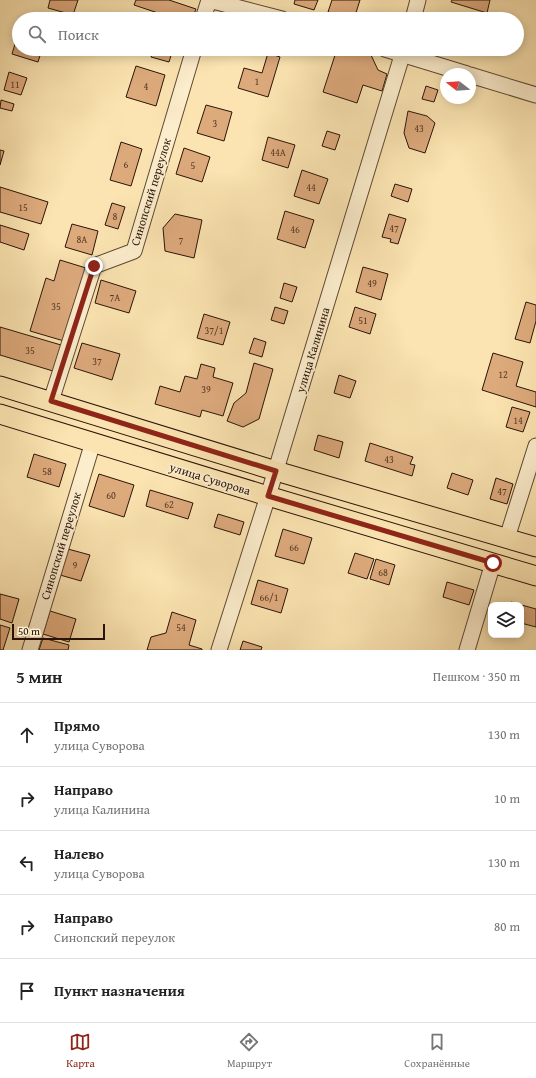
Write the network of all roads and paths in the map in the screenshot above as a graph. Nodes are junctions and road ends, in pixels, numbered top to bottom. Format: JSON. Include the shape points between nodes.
{"nodes":[{"id":1,"x":209,"y":0,"type":"edge"},
{"id":2,"x":418,"y":0,"type":"edge"},
{"id":3,"x":205,"y":12,"type":"edge"},
{"id":4,"x":255,"y":12,"type":"edge"},
{"id":5,"x":415,"y":12,"type":"edge"},
{"id":6,"x":192,"y":56,"type":"edge"},
{"id":7,"x":402,"y":56,"type":"edge"},
{"id":8,"x":415,"y":56,"type":"edge"},
{"id":9,"x":451,"y":68,"type":"edge"},
{"id":10,"x":476,"y":76,"type":"edge"},
{"id":11,"x":536,"y":95,"type":"edge"},
{"id":12,"x":0,"y":386,"type":"edge"},
{"id":13,"x":51,"y":401,"type":"junction"},
{"id":14,"x":0,"y":414,"type":"edge"},
{"id":15,"x":93,"y":442,"type":"junction"},
{"id":16,"x":536,"y":446,"type":"edge"},
{"id":17,"x":276,"y":471,"type":"junction"},
{"id":18,"x":268,"y":496,"type":"junction"},
{"id":19,"x":507,"y":538,"type":"junction"},
{"id":20,"x":536,"y":547,"type":"edge"},
{"id":21,"x":493,"y":563,"type":"junction"},
{"id":22,"x":536,"y":576,"type":"edge"},
{"id":23,"x":30,"y":650,"type":"edge"},
{"id":24,"x":219,"y":650,"type":"edge"},
{"id":25,"x":467,"y":650,"type":"edge"}],
"edges":[{"from":1,"to":3,"type":"street"},
{"from":1,"to":4,"type":"street"},
{"from":2,"to":5,"type":"street"},
{"from":6,"to":13,"type":"street","name":"Синопский переулок","via":[[134,251],[94,266]]},
{"from":7,"to":17,"type":"street","name":"улица Калинина"},
{"from":8,"to":9,"type":"street"},
{"from":10,"to":11,"type":"street"},
{"from":12,"to":13,"type":"main road"},
{"from":13,"to":17,"type":"main road"},
{"from":14,"to":15,"type":"main road","name":"улица Суворова"},
{"from":15,"to":18,"type":"main road","name":"улица Суворова"},
{"from":15,"to":23,"type":"street","name":"Синопский переулок"},
{"from":16,"to":19,"type":"street"},
{"from":17,"to":18,"type":"street","name":"улица Калинина"},
{"from":17,"to":19,"type":"main road"},
{"from":18,"to":21,"type":"main road","name":"улица Суворова"},
{"from":18,"to":24,"type":"street","name":"улица Калинина"},
{"from":19,"to":20,"type":"main road"},
{"from":21,"to":22,"type":"main road","name":"улица Суворова"},
{"from":21,"to":25,"type":"street"}]}
